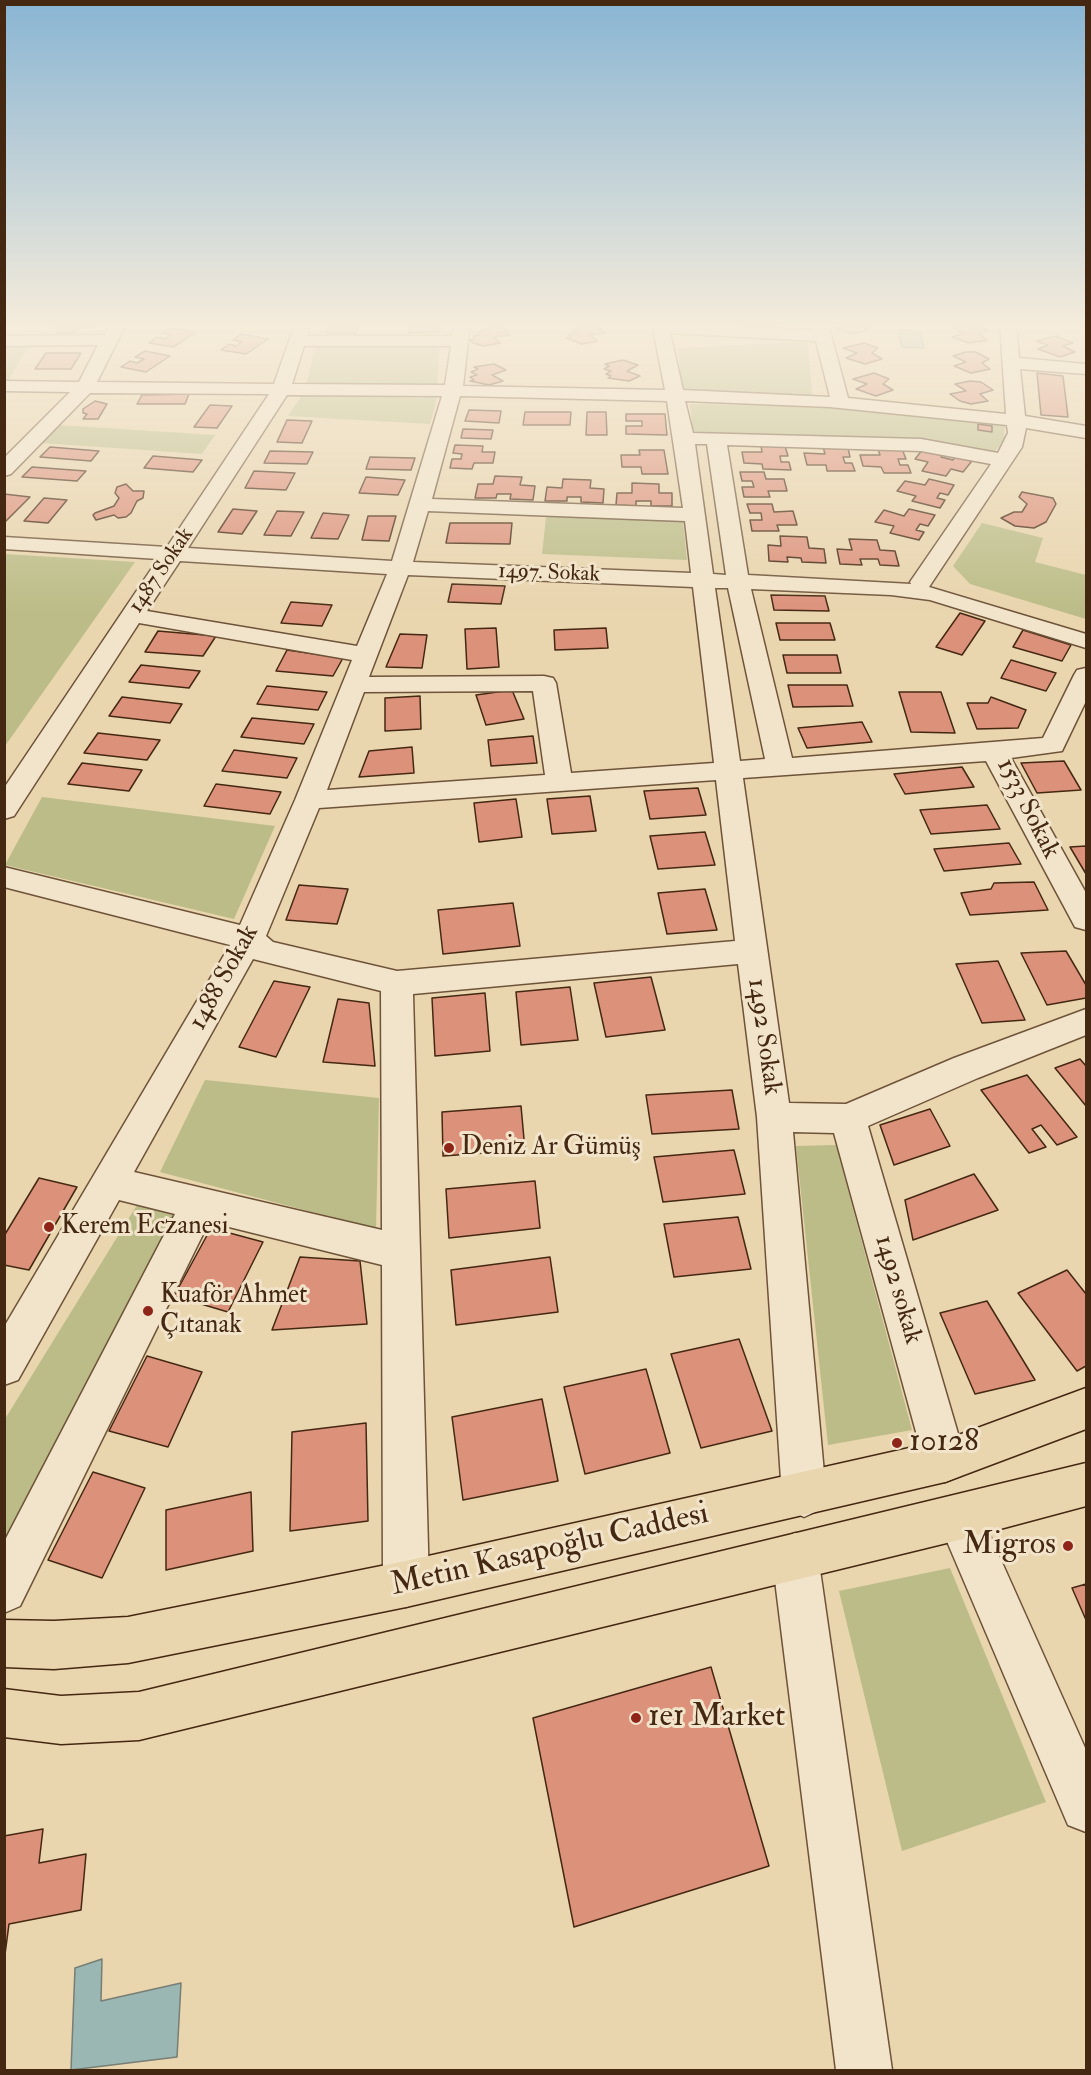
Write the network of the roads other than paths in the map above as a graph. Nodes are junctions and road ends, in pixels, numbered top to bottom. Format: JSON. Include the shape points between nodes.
{"nodes":[{"id":1,"x":53,"y":421,"type":"edge"},
{"id":2,"x":261,"y":421,"type":"edge"},
{"id":3,"x":445,"y":421,"type":"edge"},
{"id":4,"x":681,"y":421,"type":"edge"},
{"id":5,"x":1017,"y":421,"type":"edge"},
{"id":6,"x":1027,"y":421,"type":"edge"},
{"id":7,"x":1086,"y":432,"type":"edge"},
{"id":8,"x":684,"y":437,"type":"junction"},
{"id":9,"x":716,"y":438,"type":"junction"},
{"id":10,"x":4,"y":447,"type":"edge"},
{"id":11,"x":26,"y":449,"type":"junction"},
{"id":12,"x":1003,"y":460,"type":"junction"},
{"id":13,"x":4,"y":470,"type":"edge"},
{"id":14,"x":421,"y":505,"type":"junction"},
{"id":15,"x":694,"y":515,"type":"junction"},
{"id":16,"x":4,"y":533,"type":"edge"},
{"id":17,"x":4,"y":543,"type":"edge"},
{"id":18,"x":176,"y":549,"type":"junction"},
{"id":19,"x":402,"y":563,"type":"junction"},
{"id":20,"x":701,"y":576,"type":"junction"},
{"id":21,"x":738,"y":576,"type":"junction"},
{"id":22,"x":921,"y":582,"type":"junction"},
{"id":23,"x":132,"y":615,"type":"junction"},
{"id":24,"x":1086,"y":632,"type":"edge"},
{"id":25,"x":1086,"y":642,"type":"edge"},
{"id":26,"x":367,"y":655,"type":"junction"},
{"id":27,"x":1086,"y":675,"type":"edge"},
{"id":28,"x":355,"y":685,"type":"junction"},
{"id":29,"x":994,"y":752,"type":"junction"},
{"id":30,"x":780,"y":765,"type":"junction"},
{"id":31,"x":728,"y":769,"type":"junction"},
{"id":32,"x":560,"y":781,"type":"junction"},
{"id":33,"x":309,"y":800,"type":"junction"},
{"id":34,"x":6,"y":807,"type":"edge"},
{"id":35,"x":4,"y":877,"type":"edge"},
{"id":36,"x":1083,"y":907,"type":"edge"},
{"id":37,"x":249,"y":939,"type":"junction"},
{"id":38,"x":751,"y":951,"type":"junction"},
{"id":39,"x":398,"y":983,"type":"junction"},
{"id":40,"x":1086,"y":1023,"type":"edge"},
{"id":41,"x":774,"y":1117,"type":"junction"},
{"id":42,"x":848,"y":1119,"type":"junction"},
{"id":43,"x":111,"y":1182,"type":"junction"},
{"id":44,"x":199,"y":1205,"type":"junction"},
{"id":45,"x":401,"y":1252,"type":"junction"},
{"id":46,"x":4,"y":1366,"type":"edge"},
{"id":47,"x":1086,"y":1409,"type":"edge"},
{"id":48,"x":945,"y":1461,"type":"junction"},
{"id":49,"x":1086,"y":1485,"type":"edge"},
{"id":50,"x":804,"y":1495,"type":"junction"},
{"id":51,"x":958,"y":1518,"type":"junction"},
{"id":52,"x":795,"y":1556,"type":"junction"},
{"id":53,"x":406,"y":1584,"type":"junction"},
{"id":54,"x":4,"y":1590,"type":"edge"},
{"id":55,"x":4,"y":1643,"type":"edge"},
{"id":56,"x":4,"y":1713,"type":"edge"},
{"id":57,"x":1086,"y":1807,"type":"edge"},
{"id":58,"x":864,"y":2070,"type":"edge"}],
"edges":[{"from":1,"to":11,"type":"street"},
{"from":2,"to":18,"type":"street","name":"1487 Sokak"},
{"from":3,"to":14,"type":"street","name":"1488 Sokak"},
{"from":4,"to":8,"type":"street","name":"1492 Sokak"},
{"from":5,"to":12,"type":"street","via":[[1017,433]]},
{"from":6,"to":7,"type":"street"},
{"from":8,"to":9,"type":"street"},
{"from":8,"to":15,"type":"street","name":"1492 Sokak"},
{"from":9,"to":12,"type":"street","via":[[921,445]]},
{"from":9,"to":21,"type":"street"},
{"from":10,"to":11,"type":"street"},
{"from":11,"to":13,"type":"street"},
{"from":12,"to":22,"type":"street"},
{"from":14,"to":15,"type":"street"},
{"from":14,"to":19,"type":"street","name":"1488 Sokak"},
{"from":15,"to":20,"type":"street","name":"1492 Sokak"},
{"from":16,"to":18,"type":"street","name":"1497. Sokak"},
{"from":17,"to":18,"type":"street","name":"1497. Sokak"},
{"from":18,"to":19,"type":"street","name":"1497. Sokak"},
{"from":18,"to":23,"type":"street","name":"1487 Sokak"},
{"from":19,"to":20,"type":"street","name":"1497. Sokak"},
{"from":19,"to":26,"type":"street","name":"1488 Sokak"},
{"from":20,"to":21,"type":"street","name":"1497. Sokak"},
{"from":20,"to":31,"type":"street","name":"1492 Sokak"},
{"from":21,"to":22,"type":"street","name":"1497. Sokak"},
{"from":21,"to":25,"type":"street","name":"1497. Sokak","via":[[933,594]]},
{"from":21,"to":30,"type":"street"},
{"from":22,"to":24,"type":"street","name":"1497. Sokak"},
{"from":23,"to":26,"type":"street"},
{"from":23,"to":34,"type":"street","name":"1487 Sokak"},
{"from":26,"to":28,"type":"street","name":"1488 Sokak"},
{"from":27,"to":29,"type":"street","name":"1533 Sokak","via":[[1053,745]]},
{"from":28,"to":32,"type":"street","via":[[544,683]]},
{"from":28,"to":33,"type":"street","name":"1488 Sokak"},
{"from":29,"to":30,"type":"street"},
{"from":29,"to":36,"type":"street","name":"1533 Sokak"},
{"from":30,"to":31,"type":"street"},
{"from":31,"to":32,"type":"street"},
{"from":31,"to":38,"type":"street","name":"1492 Sokak"},
{"from":32,"to":33,"type":"street"},
{"from":33,"to":37,"type":"street","name":"1488 Sokak"},
{"from":35,"to":37,"type":"street"},
{"from":37,"to":39,"type":"street","via":[[263,951]]},
{"from":37,"to":43,"type":"street","name":"1488 Sokak"},
{"from":38,"to":39,"type":"street"},
{"from":38,"to":41,"type":"street","name":"1492 Sokak"},
{"from":39,"to":45,"type":"street"},
{"from":40,"to":42,"type":"street","via":[[966,1068]]},
{"from":41,"to":42,"type":"street"},
{"from":41,"to":50,"type":"street","name":"1492 Sokak"},
{"from":42,"to":48,"type":"street","name":"1492 sokak"},
{"from":43,"to":44,"type":"street"},
{"from":43,"to":46,"type":"street","name":"1488 Sokak"},
{"from":44,"to":45,"type":"street"},
{"from":44,"to":54,"type":"street"},
{"from":45,"to":53,"type":"street"},
{"from":47,"to":48,"type":"main road","name":"Metin Kasapoğlu Caddesi"},
{"from":48,"to":50,"type":"main road","name":"Metin Kasapoğlu Caddesi"},
{"from":49,"to":51,"type":"main road"},
{"from":50,"to":53,"type":"main road","name":"Metin Kasapoğlu Caddesi"},
{"from":51,"to":52,"type":"main road"},
{"from":51,"to":57,"type":"street"},
{"from":52,"to":56,"type":"main road","via":[[139,1716],[61,1720]]},
{"from":52,"to":58,"type":"street"},
{"from":53,"to":55,"type":"main road","name":"Metin Kasapoğlu Caddesi","via":[[128,1640],[54,1645]]}]}
